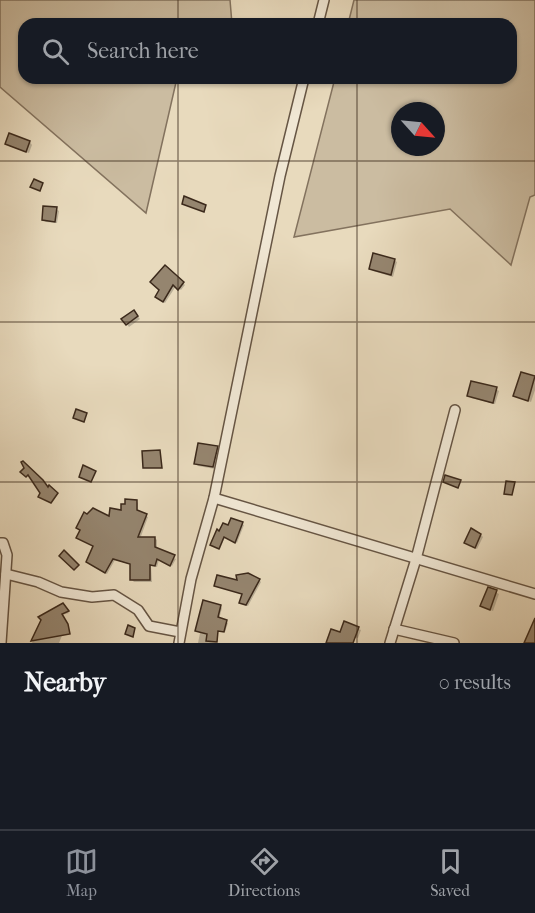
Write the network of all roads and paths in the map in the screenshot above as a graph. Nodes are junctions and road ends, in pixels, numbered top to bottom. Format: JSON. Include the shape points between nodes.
{"nodes":[{"id":1,"x":324,"y":0,"type":"edge"},
{"id":2,"x":320,"y":18,"type":"edge"},
{"id":3,"x":302,"y":84,"type":"edge"},
{"id":4,"x":455,"y":410,"type":"dead end"},
{"id":5,"x":214,"y":498,"type":"junction"},
{"id":6,"x":0,"y":543,"type":"edge"},
{"id":7,"x":416,"y":560,"type":"junction"},
{"id":8,"x":6,"y":574,"type":"junction"},
{"id":9,"x":535,"y":594,"type":"edge"},
{"id":10,"x":394,"y":629,"type":"junction"},
{"id":11,"x":180,"y":632,"type":"junction"},
{"id":12,"x":1,"y":643,"type":"edge"},
{"id":13,"x":178,"y":643,"type":"edge"},
{"id":14,"x":390,"y":643,"type":"edge"},
{"id":15,"x":454,"y":643,"type":"edge"}],
"edges":[{"from":1,"to":2,"type":"street"},
{"from":3,"to":5,"type":"street","via":[[279,176]]},
{"from":4,"to":7,"type":"street"},
{"from":5,"to":7,"type":"street"},
{"from":5,"to":11,"type":"street"},
{"from":6,"to":8,"type":"street","via":[[7,555]]},
{"from":7,"to":9,"type":"street"},
{"from":7,"to":10,"type":"street"},
{"from":8,"to":11,"type":"street","via":[[61,592],[92,597],[114,595],[138,610],[149,626]]},
{"from":8,"to":12,"type":"street"},
{"from":10,"to":14,"type":"street"},
{"from":10,"to":15,"type":"street"},
{"from":11,"to":13,"type":"street"}]}
